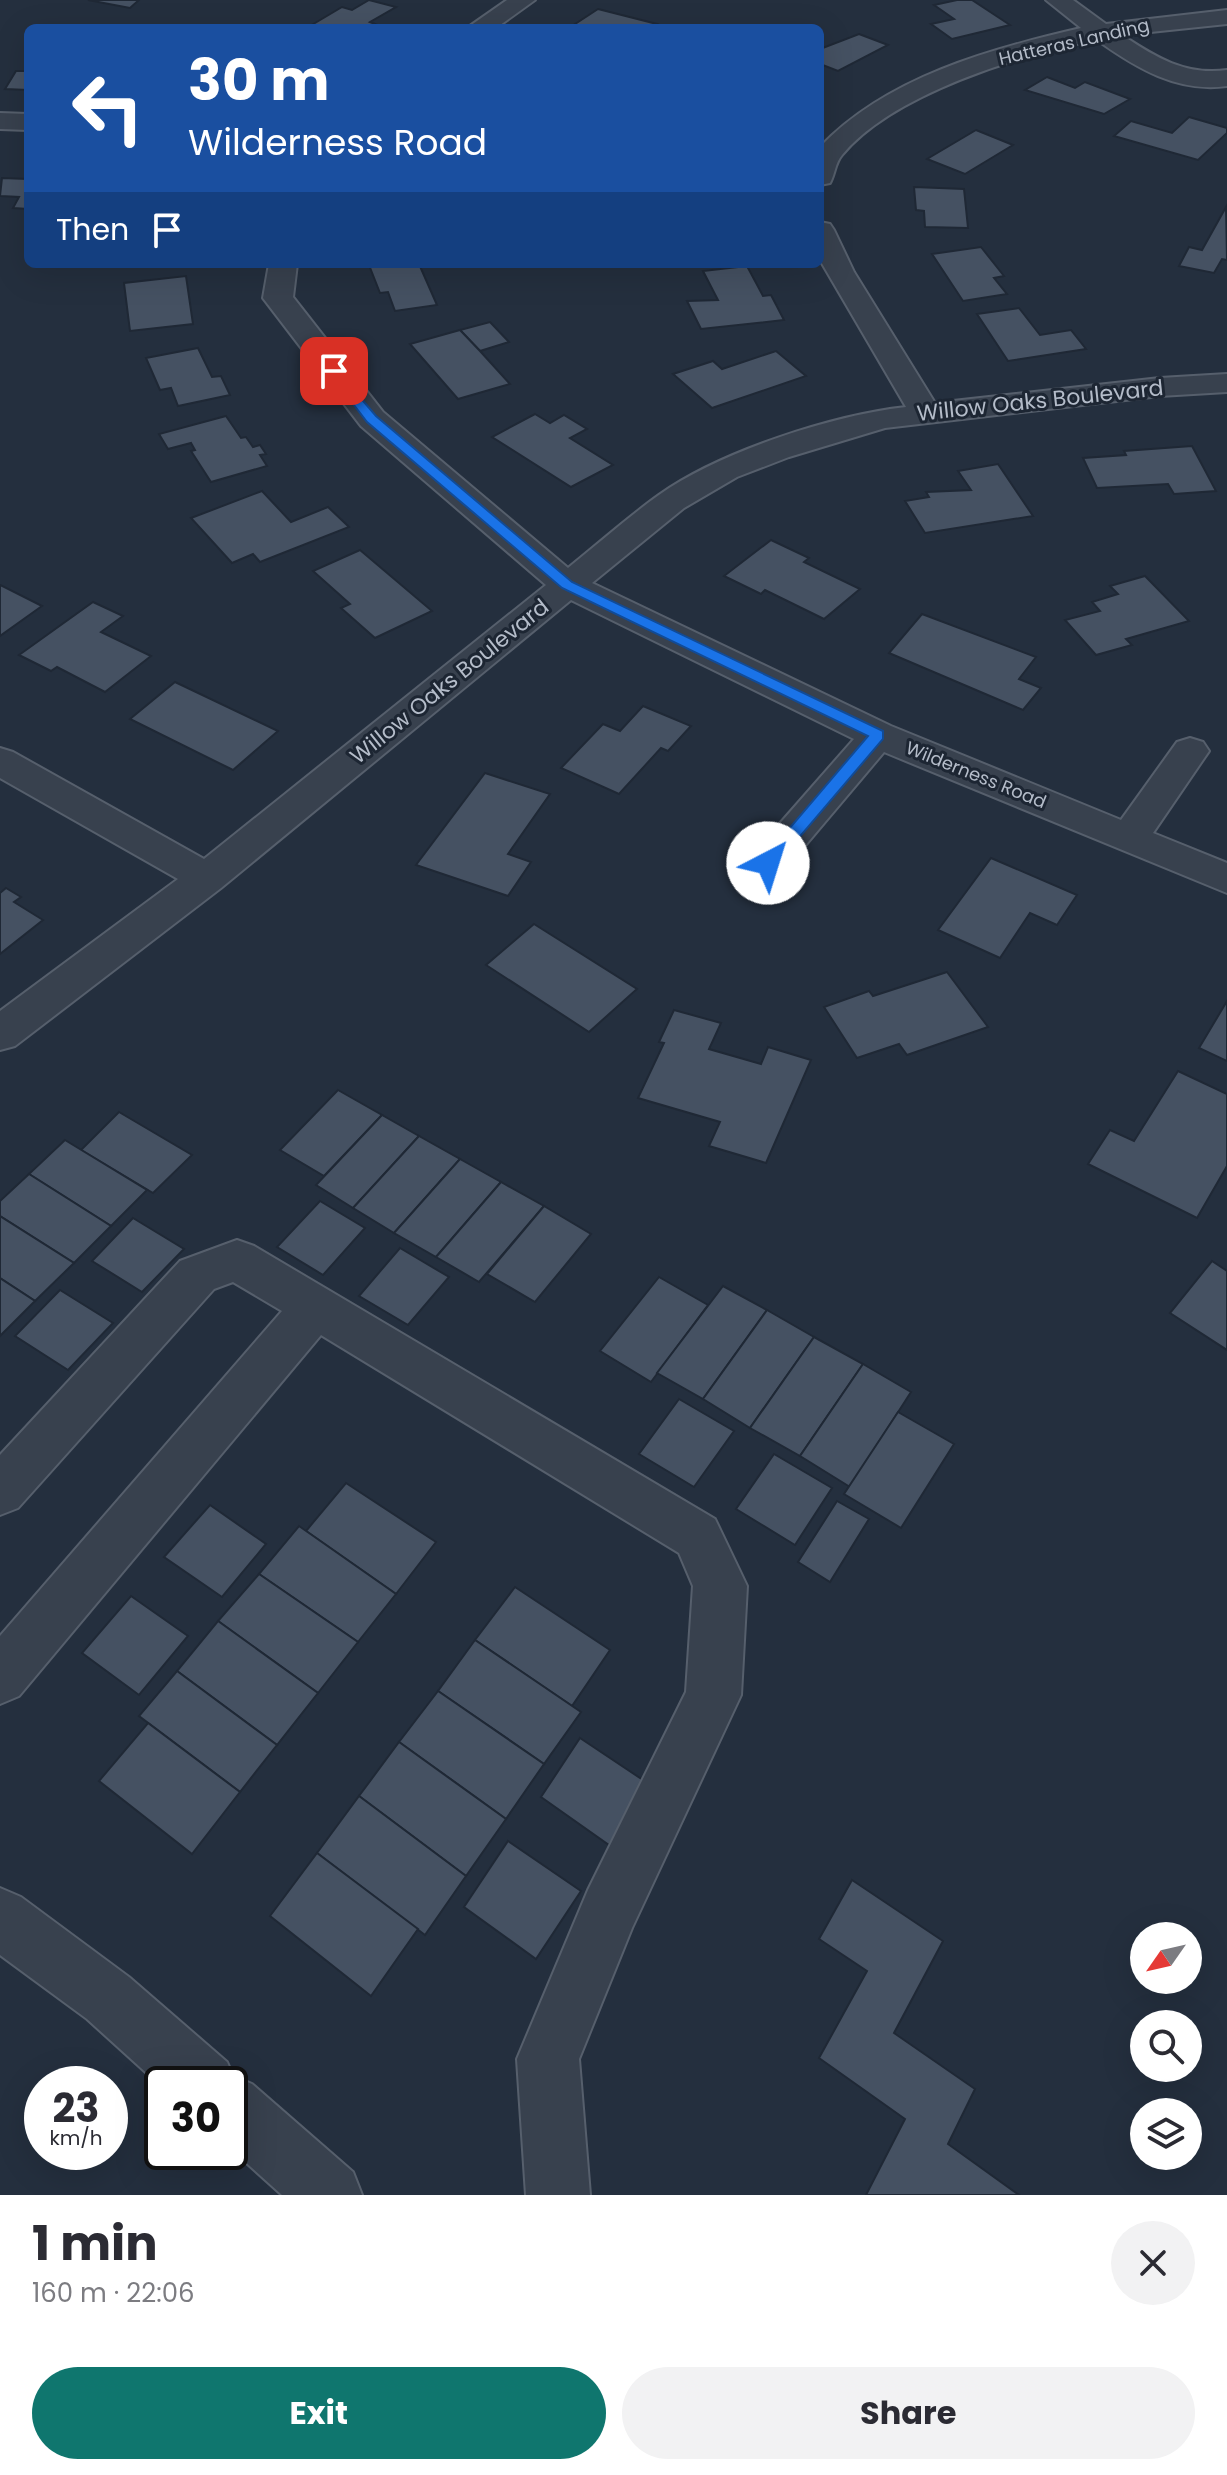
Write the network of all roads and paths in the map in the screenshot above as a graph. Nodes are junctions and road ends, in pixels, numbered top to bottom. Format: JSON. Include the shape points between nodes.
{"nodes":[{"id":1,"x":523,"y":0,"type":"edge"},
{"id":2,"x":1058,"y":0,"type":"edge"},
{"id":3,"x":1138,"y":0,"type":"edge"},
{"id":4,"x":1227,"y":17,"type":"edge"},
{"id":5,"x":1170,"y":19,"type":"junction"},
{"id":6,"x":485,"y":24,"type":"edge"},
{"id":7,"x":1107,"y":33,"type":"junction"},
{"id":8,"x":1216,"y":51,"type":"edge"},
{"id":9,"x":1227,"y":78,"type":"edge"},
{"id":10,"x":0,"y":121,"type":"edge"},
{"id":11,"x":24,"y":122,"type":"edge"},
{"id":12,"x":824,"y":166,"type":"edge"},
{"id":13,"x":824,"y":238,"type":"edge"},
{"id":14,"x":282,"y":268,"type":"edge"},
{"id":15,"x":1227,"y":383,"type":"edge"},
{"id":16,"x":925,"y":412,"type":"junction"},
{"id":17,"x":567,"y":585,"type":"junction"},
{"id":18,"x":878,"y":735,"type":"junction"},
{"id":19,"x":1190,"y":751,"type":"dead end"},
{"id":20,"x":0,"y":761,"type":"edge"},
{"id":21,"x":1129,"y":838,"type":"junction"},
{"id":22,"x":768,"y":863,"type":"dead end"},
{"id":23,"x":207,"y":878,"type":"junction"},
{"id":24,"x":1227,"y":879,"type":"edge"},
{"id":25,"x":0,"y":1034,"type":"edge"},
{"id":26,"x":315,"y":1307,"type":"junction"},
{"id":27,"x":0,"y":1491,"type":"edge"},
{"id":28,"x":0,"y":1677,"type":"edge"},
{"id":29,"x":0,"y":1918,"type":"edge"},
{"id":30,"x":185,"y":2066,"type":"edge"},
{"id":31,"x":248,"y":2122,"type":"edge"},
{"id":32,"x":330,"y":2195,"type":"edge"},
{"id":33,"x":558,"y":2195,"type":"edge"}],
"edges":[{"from":1,"to":6,"type":"street"},
{"from":2,"to":7,"type":"street"},
{"from":3,"to":5,"type":"street"},
{"from":4,"to":5,"type":"street","name":"Hatteras Landing"},
{"from":5,"to":7,"type":"street","name":"Hatteras Landing"},
{"from":5,"to":8,"type":"street"},
{"from":7,"to":9,"type":"street","via":[[1167,73],[1195,81]]},
{"from":7,"to":12,"type":"street","name":"Hatteras Landing","via":[[1027,49],[923,84],[870,115],[828,154]]},
{"from":10,"to":11,"type":"street"},
{"from":13,"to":16,"type":"street"},
{"from":14,"to":17,"type":"street","name":"Wilderness Road","via":[[278,298],[372,419]]},
{"from":15,"to":16,"type":"street","name":"Willow Oaks Boulevard"},
{"from":16,"to":17,"type":"street","name":"Willow Oaks Boulevard","via":[[828,433],[726,470],[672,501]]},
{"from":17,"to":18,"type":"street","name":"Wilderness Road"},
{"from":17,"to":23,"type":"street","name":"Willow Oaks Boulevard"},
{"from":18,"to":21,"type":"street","name":"Wilderness Road"},
{"from":18,"to":22,"type":"street"},
{"from":19,"to":21,"type":"street"},
{"from":20,"to":23,"type":"street"},
{"from":21,"to":24,"type":"street","name":"Wilderness Road"},
{"from":23,"to":25,"type":"street","name":"Willow Oaks Boulevard"},
{"from":26,"to":27,"type":"street","via":[[237,1260],[197,1275]]},
{"from":26,"to":28,"type":"street"},
{"from":26,"to":33,"type":"street","via":[[697,1536],[720,1586],[713,1695],[609,1911],[548,2059]]},
{"from":29,"to":30,"type":"street","via":[[108,1998]]},
{"from":31,"to":32,"type":"street"}]}
